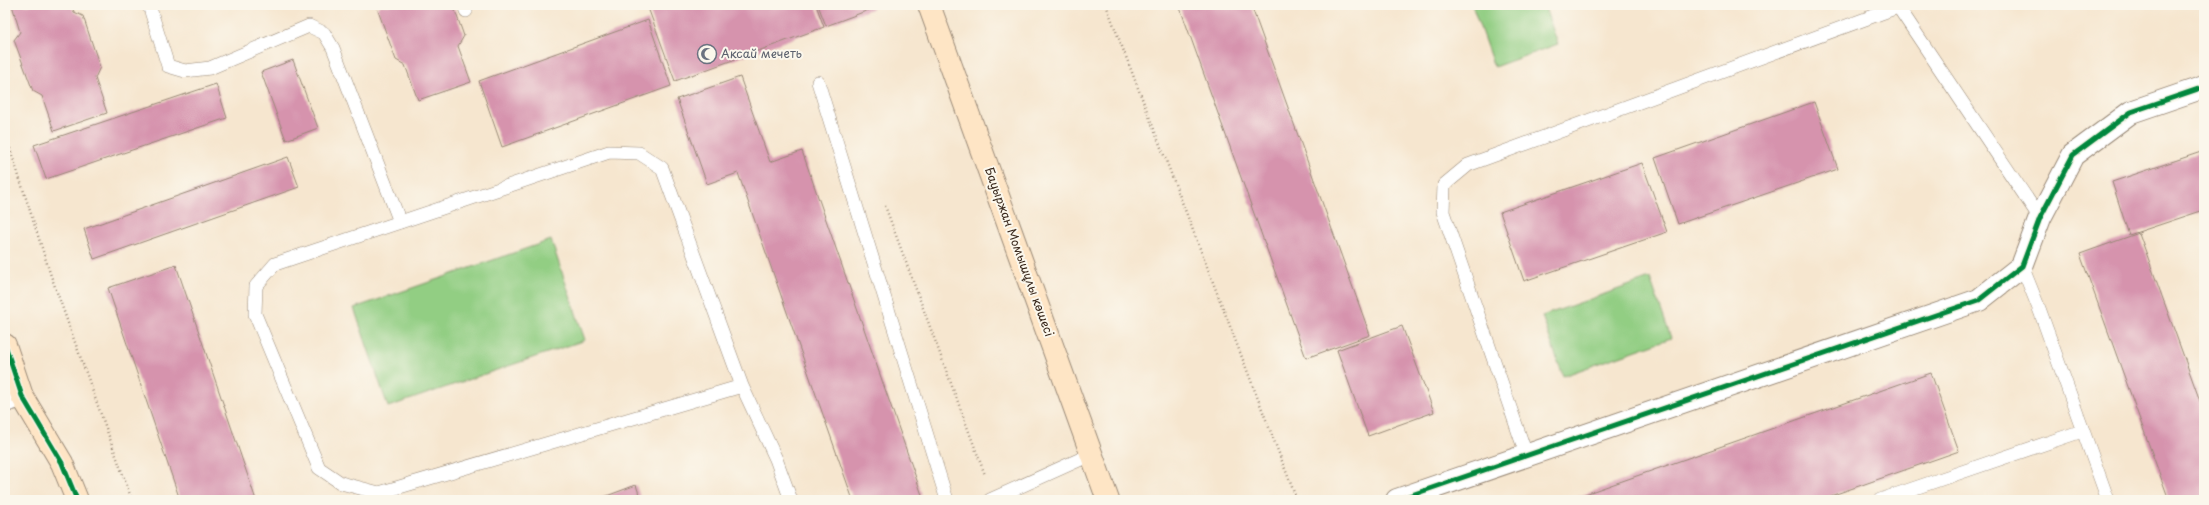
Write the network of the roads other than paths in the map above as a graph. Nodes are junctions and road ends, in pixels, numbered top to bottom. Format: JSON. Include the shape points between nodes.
{"nodes":[{"id":1,"x":149,"y":5,"type":"edge"},
{"id":2,"x":928,"y":5,"type":"edge"},
{"id":3,"x":1898,"y":6,"type":"edge"},
{"id":4,"x":818,"y":82,"type":"dead end"},
{"id":5,"x":2204,"y":87,"type":"edge"},
{"id":6,"x":2040,"y":218,"type":"junction"},
{"id":7,"x":400,"y":222,"type":"junction"},
{"id":8,"x":2022,"y":266,"type":"junction"},
{"id":9,"x":5,"y":345,"type":"edge"},
{"id":10,"x":742,"y":386,"type":"junction"},
{"id":11,"x":14,"y":398,"type":"edge"},
{"id":12,"x":2082,"y":431,"type":"junction"},
{"id":13,"x":1092,"y":454,"type":"junction"},
{"id":14,"x":1527,"y":456,"type":"junction"},
{"id":15,"x":992,"y":499,"type":"edge"},
{"id":16,"x":77,"y":500,"type":"edge"},
{"id":17,"x":791,"y":500,"type":"edge"},
{"id":18,"x":947,"y":500,"type":"edge"},
{"id":19,"x":1108,"y":500,"type":"edge"},
{"id":20,"x":1397,"y":500,"type":"edge"},
{"id":21,"x":1880,"y":500,"type":"edge"},
{"id":22,"x":2108,"y":500,"type":"edge"}],
"edges":[{"from":1,"to":7,"type":"lane","via":[[168,66],[185,71],[210,68],[309,26],[324,33],[333,48]]},
{"from":2,"to":13,"type":"main road","name":"Бауыржан Момышұлы көшесі"},
{"from":3,"to":6,"type":"lane"},
{"from":3,"to":14,"type":"lane","via":[[1468,165],[1444,185],[1443,212]]},
{"from":4,"to":18,"type":"lane"},
{"from":5,"to":6,"type":"street","via":[[2131,112],[2073,155]]},
{"from":6,"to":8,"type":"street"},
{"from":7,"to":10,"type":"lane","via":[[609,152],[639,153],[662,168]]},
{"from":7,"to":10,"type":"lane","via":[[275,264],[256,286],[255,314],[319,468],[341,483],[379,493]]},
{"from":8,"to":12,"type":"lane"},
{"from":8,"to":14,"type":"street","via":[[1979,300]]},
{"from":9,"to":11,"type":"main road"},
{"from":10,"to":17,"type":"lane","via":[[776,459]]},
{"from":11,"to":16,"type":"main road","via":[[62,464]]},
{"from":12,"to":21,"type":"lane"},
{"from":12,"to":22,"type":"lane"},
{"from":13,"to":15,"type":"lane"},
{"from":13,"to":19,"type":"main road","name":"Бауыржан Момышұлы көшесі"},
{"from":14,"to":20,"type":"street"}]}
